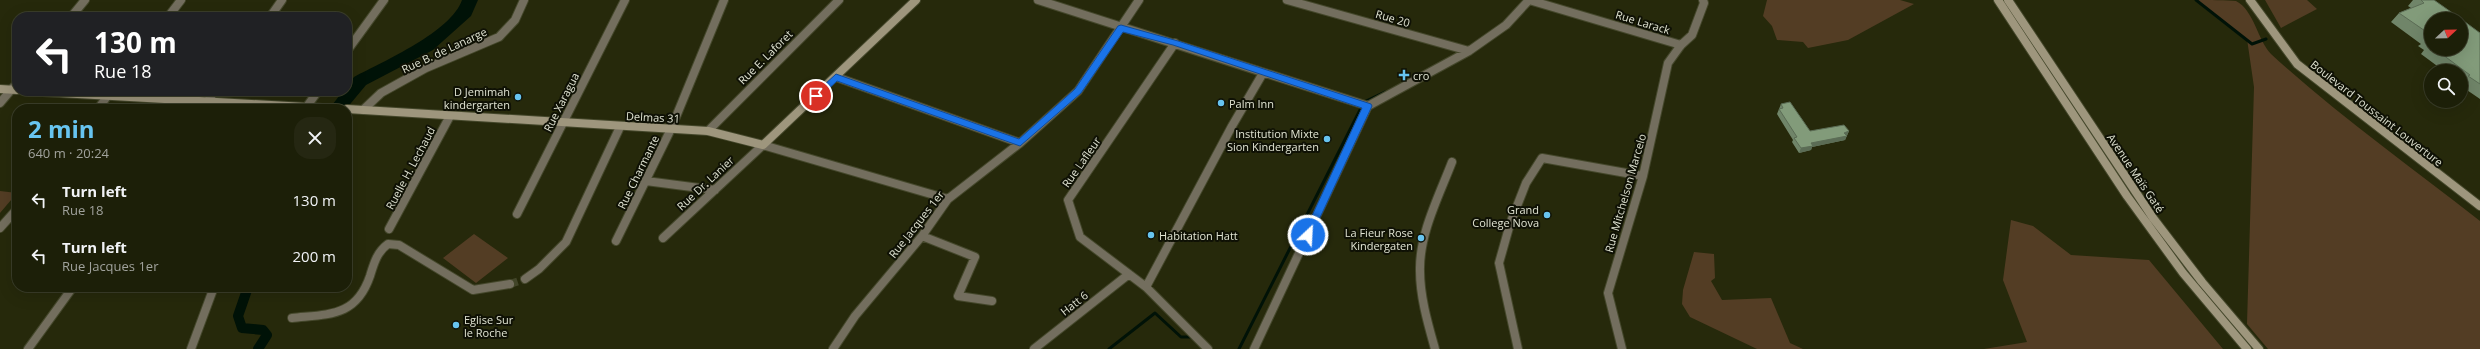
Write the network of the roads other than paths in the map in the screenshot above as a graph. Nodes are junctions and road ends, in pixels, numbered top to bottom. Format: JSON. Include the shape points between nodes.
{"nodes":[{"id":1,"x":85,"y":0,"type":"edge"},
{"id":2,"x":181,"y":0,"type":"edge"},
{"id":3,"x":282,"y":0,"type":"edge"},
{"id":4,"x":384,"y":0,"type":"edge"},
{"id":5,"x":524,"y":0,"type":"edge"},
{"id":6,"x":625,"y":0,"type":"edge"},
{"id":7,"x":724,"y":0,"type":"edge"},
{"id":8,"x":839,"y":0,"type":"edge"},
{"id":9,"x":916,"y":0,"type":"edge"},
{"id":10,"x":1038,"y":0,"type":"edge"},
{"id":11,"x":1139,"y":0,"type":"edge"},
{"id":12,"x":1287,"y":0,"type":"edge"},
{"id":13,"x":1529,"y":0,"type":"edge"},
{"id":14,"x":1703,"y":0,"type":"edge"},
{"id":15,"x":1998,"y":0,"type":"edge"},
{"id":16,"x":2008,"y":0,"type":"edge"},
{"id":17,"x":2250,"y":0,"type":"edge"},
{"id":18,"x":2257,"y":4,"type":"edge"},
{"id":19,"x":76,"y":12,"type":"edge"},
{"id":20,"x":172,"y":12,"type":"edge"},
{"id":21,"x":274,"y":12,"type":"edge"},
{"id":22,"x":1121,"y":28,"type":"junction"},
{"id":23,"x":1175,"y":43,"type":"junction"},
{"id":24,"x":352,"y":44,"type":"edge"},
{"id":25,"x":1681,"y":45,"type":"junction"},
{"id":26,"x":1470,"y":51,"type":"junction"},
{"id":27,"x":1263,"y":73,"type":"junction"},
{"id":28,"x":836,"y":77,"type":"junction"},
{"id":29,"x":0,"y":89,"type":"edge"},
{"id":30,"x":12,"y":90,"type":"edge"},
{"id":31,"x":12,"y":92,"type":"edge"},
{"id":32,"x":137,"y":96,"type":"edge"},
{"id":33,"x":212,"y":96,"type":"edge"},
{"id":34,"x":208,"y":101,"type":"junction"},
{"id":35,"x":0,"y":103,"type":"edge"},
{"id":36,"x":206,"y":104,"type":"edge"},
{"id":37,"x":250,"y":104,"type":"edge"},
{"id":38,"x":1368,"y":106,"type":"junction"},
{"id":39,"x":352,"y":109,"type":"edge"},
{"id":40,"x":363,"y":110,"type":"junction"},
{"id":41,"x":450,"y":116,"type":"junction"},
{"id":42,"x":562,"y":124,"type":"junction"},
{"id":43,"x":620,"y":127,"type":"junction"},
{"id":44,"x":671,"y":129,"type":"junction"},
{"id":45,"x":708,"y":131,"type":"junction"},
{"id":46,"x":1020,"y":143,"type":"junction"},
{"id":47,"x":763,"y":145,"type":"junction"},
{"id":48,"x":1452,"y":162,"type":"dead end"},
{"id":49,"x":1643,"y":176,"type":"junction"},
{"id":50,"x":646,"y":182,"type":"junction"},
{"id":51,"x":715,"y":190,"type":"junction"},
{"id":52,"x":948,"y":199,"type":"junction"},
{"id":53,"x":2480,"y":206,"type":"edge"},
{"id":54,"x":517,"y":214,"type":"dead end"},
{"id":55,"x":12,"y":215,"type":"edge"},
{"id":56,"x":0,"y":228,"type":"edge"},
{"id":57,"x":390,"y":229,"type":"dead end"},
{"id":58,"x":922,"y":236,"type":"junction"},
{"id":59,"x":663,"y":238,"type":"dead end"},
{"id":60,"x":616,"y":241,"type":"dead end"},
{"id":61,"x":1129,"y":274,"type":"junction"},
{"id":62,"x":525,"y":280,"type":"tunnel mouth"},
{"id":63,"x":510,"y":284,"type":"tunnel mouth"},
{"id":64,"x":1146,"y":287,"type":"junction"},
{"id":65,"x":69,"y":292,"type":"edge"},
{"id":66,"x":212,"y":292,"type":"edge"},
{"id":67,"x":992,"y":301,"type":"dead end"},
{"id":68,"x":292,"y":318,"type":"dead end"},
{"id":69,"x":28,"y":349,"type":"edge"},
{"id":70,"x":191,"y":349,"type":"edge"},
{"id":71,"x":833,"y":349,"type":"edge"},
{"id":72,"x":1034,"y":349,"type":"edge"},
{"id":73,"x":1208,"y":349,"type":"edge"},
{"id":74,"x":1254,"y":349,"type":"edge"},
{"id":75,"x":1434,"y":349,"type":"edge"},
{"id":76,"x":1518,"y":349,"type":"edge"},
{"id":77,"x":1622,"y":349,"type":"edge"},
{"id":78,"x":2247,"y":349,"type":"edge"},
{"id":79,"x":2259,"y":349,"type":"edge"}],
"edges":[{"from":1,"to":19,"type":"street"},
{"from":2,"to":20,"type":"street"},
{"from":3,"to":21,"type":"street"},
{"from":4,"to":24,"type":"street"},
{"from":5,"to":40,"type":"street","name":"Rue B. de Lanarge","via":[[515,20],[499,36],[426,68],[381,93]]},
{"from":6,"to":42,"type":"street","name":"Rue Xaragua"},
{"from":7,"to":44,"type":"street","name":"Rue Charmante"},
{"from":8,"to":45,"type":"street","name":"Rue E. Laforet"},
{"from":9,"to":28,"type":"main road"},
{"from":10,"to":22,"type":"street"},
{"from":11,"to":22,"type":"street","name":"Rue Jacques 1er"},
{"from":12,"to":26,"type":"street","name":"Rue 20"},
{"from":13,"to":25,"type":"street","name":"Rue Larack"},
{"from":13,"to":26,"type":"street","via":[[1506,25]]},
{"from":14,"to":25,"type":"street","name":"Rue Mitchelson Marcelo","via":[[1692,35]]},
{"from":15,"to":78,"type":"main road","name":"Avenue Maïs Gaté","via":[[2127,196],[2183,273]]},
{"from":16,"to":79,"type":"main road","name":"Avenue Maïs Gaté","via":[[2153,218],[2202,282]]},
{"from":17,"to":18,"type":"main road","name":"Boulevard Toussaint Louverture"},
{"from":18,"to":53,"type":"main road","name":"Boulevard Toussaint Louverture","via":[[2280,43],[2312,77]]},
{"from":22,"to":23,"type":"street"},
{"from":22,"to":46,"type":"street","name":"Rue Jacques 1er","via":[[1078,91]]},
{"from":23,"to":27,"type":"street"},
{"from":23,"to":61,"type":"street","name":"Rue Lafleur","via":[[1068,200],[1080,237]]},
{"from":25,"to":49,"type":"street","name":"Rue Mitchelson Marcelo","via":[[1668,63]]},
{"from":26,"to":38,"type":"street"},
{"from":27,"to":38,"type":"street"},
{"from":27,"to":64,"type":"street","via":[[1231,124],[1191,206]]},
{"from":28,"to":46,"type":"street"},
{"from":28,"to":47,"type":"main road"},
{"from":29,"to":30,"type":"main road"},
{"from":31,"to":35,"type":"street"},
{"from":32,"to":34,"type":"main road"},
{"from":33,"to":34,"type":"street"},
{"from":34,"to":36,"type":"street"},
{"from":34,"to":37,"type":"main road"},
{"from":38,"to":74,"type":"street"},
{"from":39,"to":40,"type":"main road","name":"Delmas 31"},
{"from":40,"to":41,"type":"main road","name":"Delmas 31"},
{"from":41,"to":42,"type":"main road","name":"Delmas 31"},
{"from":41,"to":57,"type":"street","name":"Ruelle H. Lechaud"},
{"from":42,"to":43,"type":"main road","name":"Delmas 31"},
{"from":42,"to":54,"type":"street","name":"Rue Xaragua"},
{"from":43,"to":44,"type":"main road","name":"Delmas 31"},
{"from":43,"to":62,"type":"street","via":[[566,242]]},
{"from":44,"to":45,"type":"main road","name":"Delmas 31"},
{"from":44,"to":50,"type":"street","name":"Rue Charmante"},
{"from":45,"to":47,"type":"main road","name":"Delmas 31"},
{"from":46,"to":52,"type":"street","name":"Rue Jacques 1er"},
{"from":47,"to":51,"type":"street","name":"Rue Dr. Lanier"},
{"from":47,"to":52,"type":"street","name":"Delmas 31"},
{"from":48,"to":75,"type":"street","via":[[1420,262],[1425,318]]},
{"from":49,"to":76,"type":"street","via":[[1542,158],[1526,183],[1510,224],[1499,263]]},
{"from":49,"to":77,"type":"street","name":"Rue Mitchelson Marcelo","via":[[1608,293]]},
{"from":50,"to":51,"type":"street"},
{"from":50,"to":60,"type":"street","name":"Rue Charmante"},
{"from":51,"to":59,"type":"street","name":"Rue Dr. Lanier"},
{"from":52,"to":58,"type":"street","name":"Rue Jacques 1er"},
{"from":55,"to":56,"type":"street"},
{"from":58,"to":67,"type":"street","via":[[975,257],[958,296]]},
{"from":58,"to":71,"type":"street","name":"Rue Jacques 1er","via":[[855,316]]},
{"from":61,"to":64,"type":"street","name":"Rue Lafleur"},
{"from":61,"to":72,"type":"street","name":"Hatt 6"},
{"from":63,"to":68,"type":"street","via":[[473,290],[399,246],[388,244],[379,250],[363,294],[354,303],[344,310],[328,314]]},
{"from":64,"to":73,"type":"street","name":"Rue Lafleur"},
{"from":65,"to":69,"type":"street"},
{"from":66,"to":70,"type":"street"}]}
